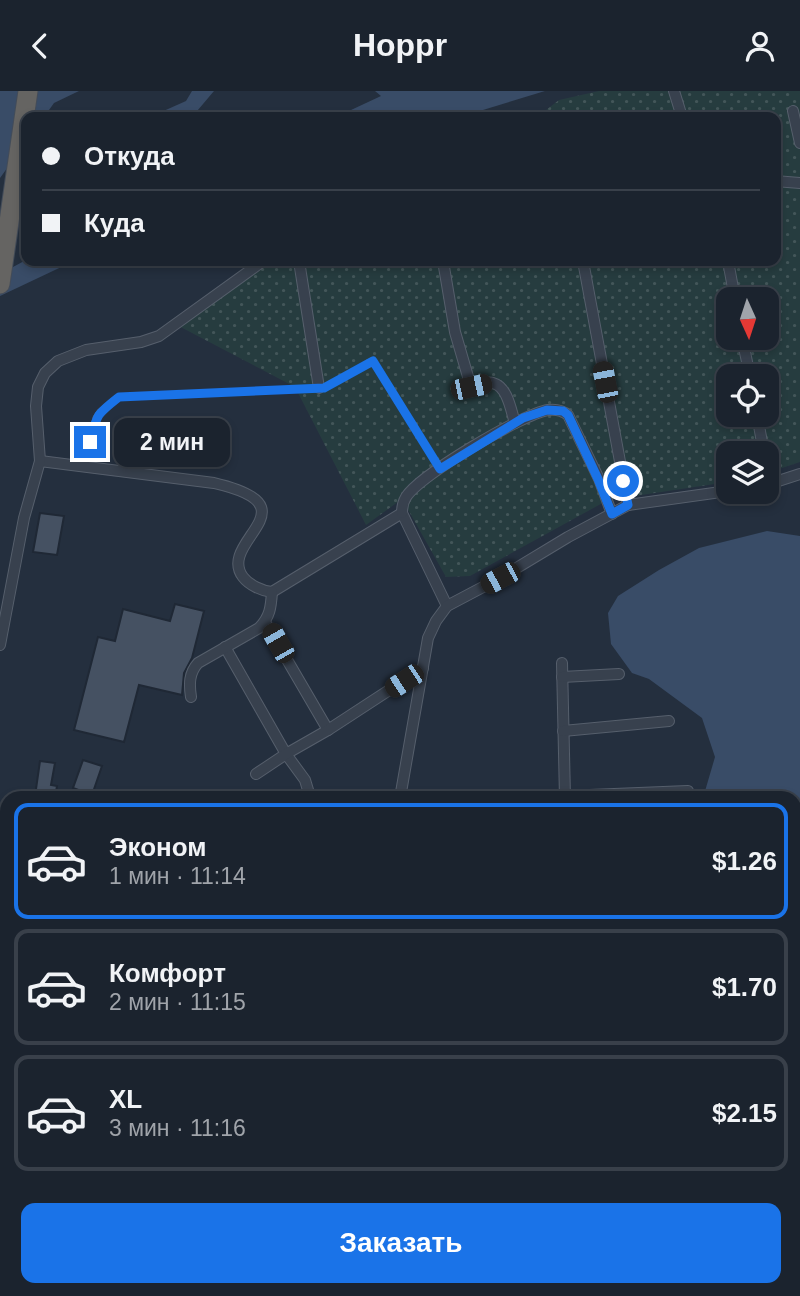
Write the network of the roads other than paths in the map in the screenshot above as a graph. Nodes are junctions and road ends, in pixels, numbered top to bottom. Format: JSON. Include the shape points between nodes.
{"nodes":[{"id":1,"x":28,"y":91,"type":"edge"},
{"id":2,"x":674,"y":91,"type":"edge"},
{"id":3,"x":793,"y":111,"type":"dead end"},
{"id":4,"x":25,"y":112,"type":"edge"},
{"id":5,"x":680,"y":112,"type":"edge"},
{"id":6,"x":21,"y":139,"type":"edge"},
{"id":7,"x":800,"y":143,"type":"edge"},
{"id":8,"x":781,"y":181,"type":"edge"},
{"id":9,"x":800,"y":183,"type":"edge"},
{"id":10,"x":255,"y":266,"type":"edge"},
{"id":11,"x":300,"y":266,"type":"edge"},
{"id":12,"x":444,"y":266,"type":"edge"},
{"id":13,"x":584,"y":266,"type":"edge"},
{"id":14,"x":729,"y":266,"type":"edge"},
{"id":15,"x":0,"y":284,"type":"edge"},
{"id":16,"x":733,"y":287,"type":"edge"},
{"id":17,"x":319,"y":388,"type":"junction"},
{"id":18,"x":515,"y":422,"type":"junction"},
{"id":19,"x":40,"y":461,"type":"junction"},
{"id":20,"x":85,"y":466,"type":"junction"},
{"id":21,"x":440,"y":469,"type":"junction"},
{"id":22,"x":800,"y":474,"type":"edge"},
{"id":23,"x":779,"y":481,"type":"edge"},
{"id":24,"x":716,"y":493,"type":"edge"},
{"id":25,"x":628,"y":505,"type":"junction"},
{"id":26,"x":402,"y":513,"type":"junction"},
{"id":27,"x":612,"y":514,"type":"junction"},
{"id":28,"x":271,"y":592,"type":"junction"},
{"id":29,"x":447,"y":606,"type":"junction"},
{"id":30,"x":265,"y":622,"type":"junction"},
{"id":31,"x":0,"y":645,"type":"edge"},
{"id":32,"x":225,"y":647,"type":"junction"},
{"id":33,"x":562,"y":663,"type":"dead end"},
{"id":34,"x":423,"y":668,"type":"junction"},
{"id":35,"x":619,"y":674,"type":"dead end"},
{"id":36,"x":562,"y":677,"type":"junction"},
{"id":37,"x":191,"y":697,"type":"dead end"},
{"id":38,"x":669,"y":721,"type":"dead end"},
{"id":39,"x":328,"y":730,"type":"junction"},
{"id":40,"x":563,"y":731,"type":"junction"},
{"id":41,"x":286,"y":754,"type":"junction"},
{"id":42,"x":256,"y":774,"type":"dead end"},
{"id":43,"x":308,"y":791,"type":"edge"},
{"id":44,"x":401,"y":791,"type":"edge"},
{"id":45,"x":565,"y":791,"type":"edge"}],
"edges":[{"from":1,"to":4,"type":"highway"},
{"from":2,"to":5,"type":"street"},
{"from":3,"to":7,"type":"street"},
{"from":6,"to":15,"type":"highway"},
{"from":8,"to":9,"type":"street"},
{"from":10,"to":19,"type":"street","via":[[159,336],[86,350],[58,361],[38,387]]},
{"from":11,"to":17,"type":"street"},
{"from":12,"to":18,"type":"street","via":[[455,332],[471,387],[498,385]]},
{"from":13,"to":25,"type":"street"},
{"from":14,"to":16,"type":"street"},
{"from":17,"to":20,"type":"lane","via":[[119,397],[96,418]]},
{"from":17,"to":21,"type":"lane","via":[[373,361]]},
{"from":18,"to":21,"type":"street"},
{"from":18,"to":27,"type":"street","via":[[547,410],[568,415]]},
{"from":19,"to":20,"type":"street"},
{"from":19,"to":31,"type":"street","via":[[24,518]]},
{"from":20,"to":28,"type":"street","via":[[214,483],[260,502],[262,517],[238,557],[238,566],[245,580]]},
{"from":21,"to":26,"type":"street","via":[[410,492]]},
{"from":22,"to":23,"type":"street"},
{"from":24,"to":25,"type":"street"},
{"from":25,"to":27,"type":"street"},
{"from":26,"to":28,"type":"street"},
{"from":26,"to":29,"type":"street"},
{"from":27,"to":29,"type":"street"},
{"from":28,"to":30,"type":"street"},
{"from":29,"to":34,"type":"street","via":[[428,638]]},
{"from":30,"to":32,"type":"street"},
{"from":30,"to":39,"type":"street"},
{"from":32,"to":37,"type":"street","via":[[192,670]]},
{"from":32,"to":41,"type":"street"},
{"from":33,"to":36,"type":"street"},
{"from":34,"to":39,"type":"street"},
{"from":34,"to":44,"type":"street"},
{"from":35,"to":36,"type":"street"},
{"from":36,"to":40,"type":"street"},
{"from":38,"to":40,"type":"street"},
{"from":39,"to":41,"type":"street"},
{"from":40,"to":45,"type":"street"},
{"from":41,"to":42,"type":"street"},
{"from":41,"to":43,"type":"street"}]}
